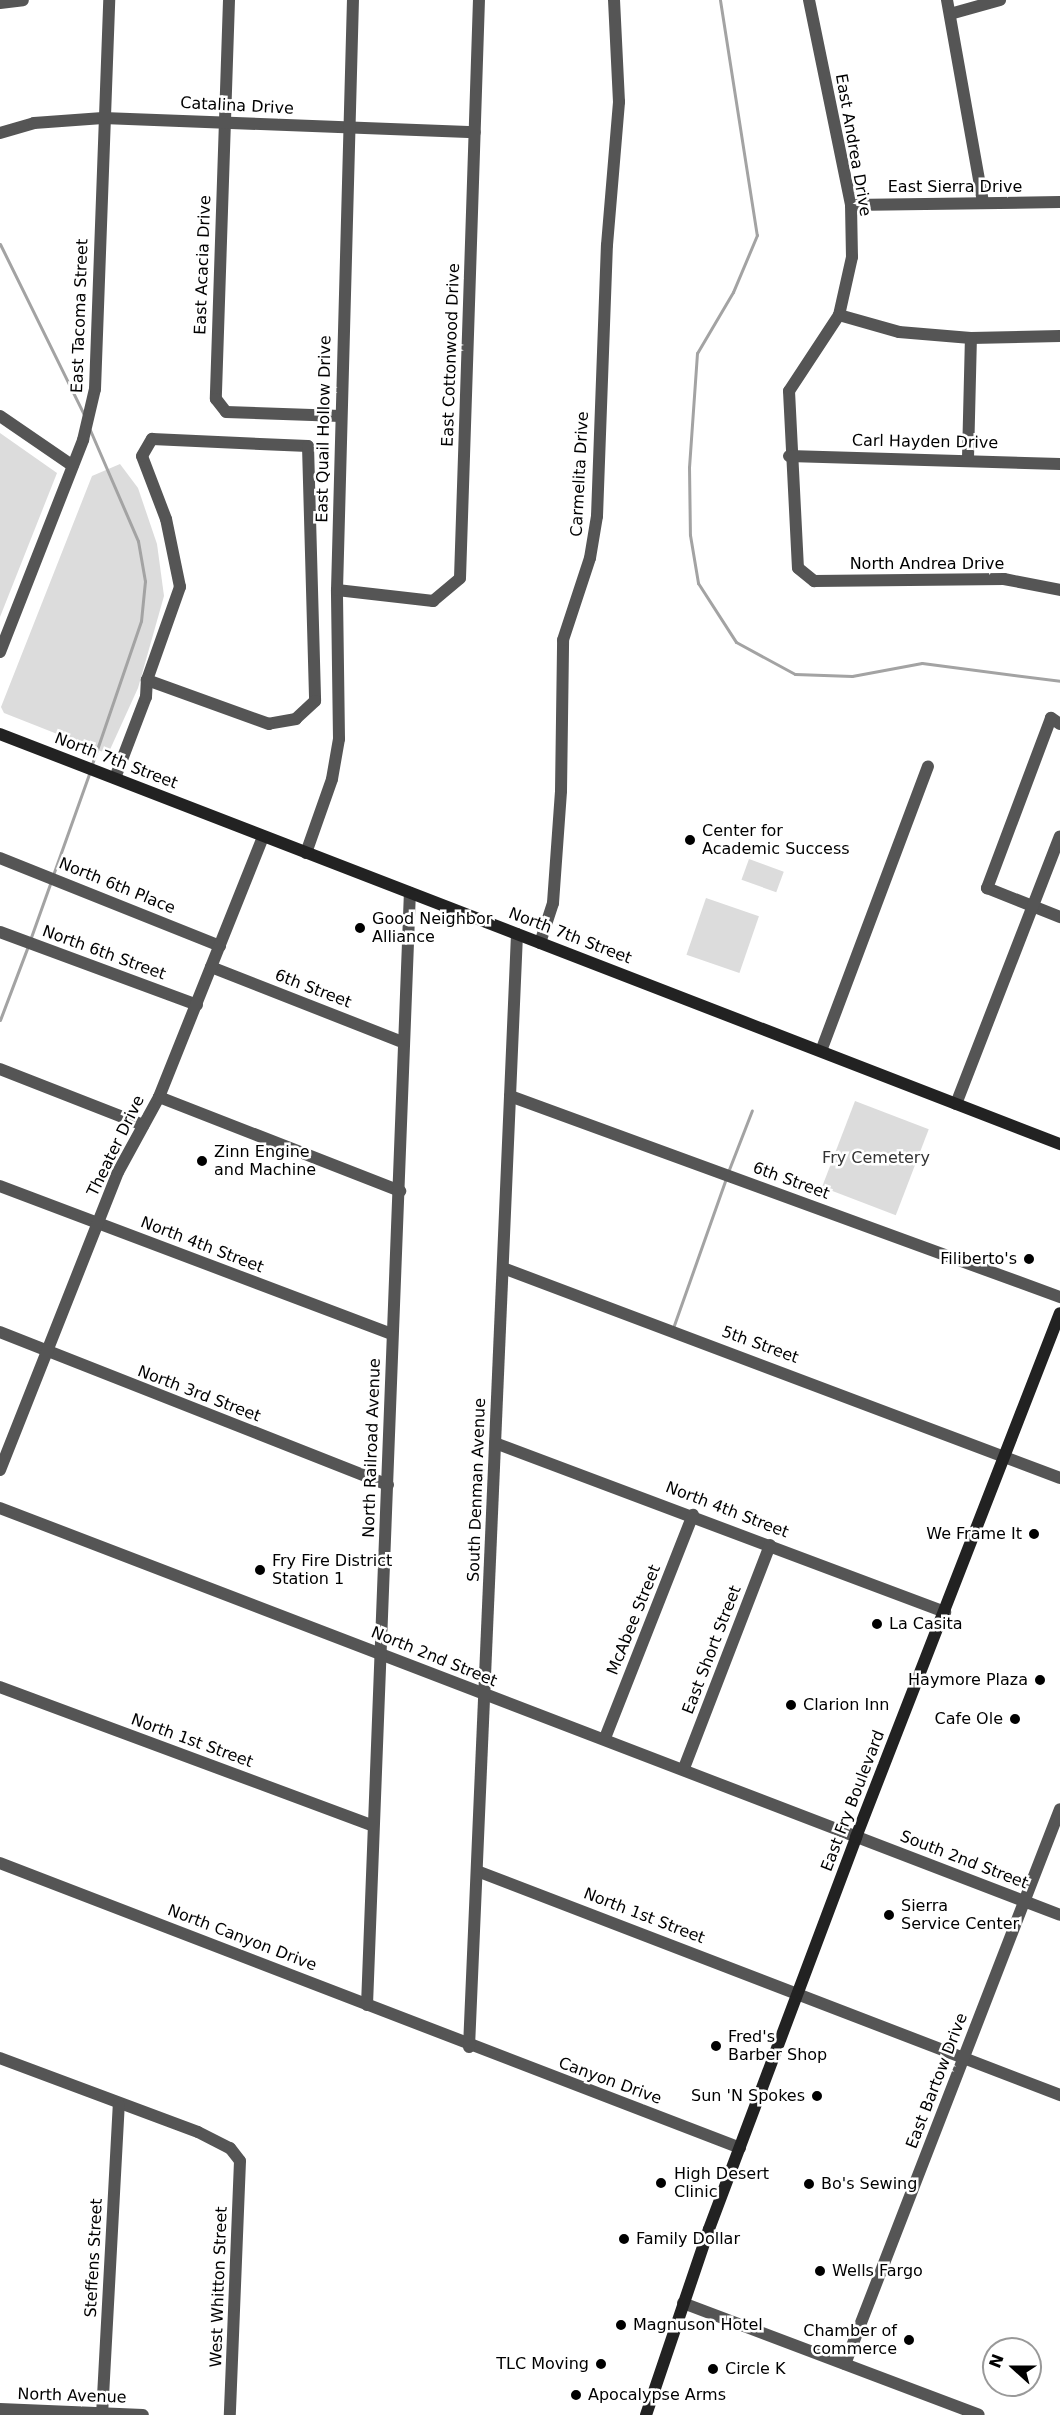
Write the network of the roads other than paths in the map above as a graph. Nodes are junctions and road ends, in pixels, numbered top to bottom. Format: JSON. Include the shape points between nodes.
{"nodes":[{"id":1,"x":23,"y":0,"type":"edge"},
{"id":2,"x":109,"y":0,"type":"edge"},
{"id":3,"x":228,"y":0,"type":"edge"},
{"id":4,"x":353,"y":0,"type":"edge"},
{"id":5,"x":479,"y":0,"type":"edge"},
{"id":6,"x":614,"y":0,"type":"edge"},
{"id":7,"x":809,"y":0,"type":"edge"},
{"id":8,"x":946,"y":0,"type":"edge"},
{"id":9,"x":1000,"y":0,"type":"edge"},
{"id":10,"x":0,"y":3,"type":"edge"},
{"id":11,"x":950,"y":14,"type":"junction"},
{"id":12,"x":103,"y":118,"type":"junction"},
{"id":13,"x":223,"y":120,"type":"junction"},
{"id":14,"x":346,"y":129,"type":"junction"},
{"id":15,"x":475,"y":132,"type":"junction"},
{"id":16,"x":0,"y":133,"type":"edge"},
{"id":17,"x":1060,"y":202,"type":"edge"},
{"id":18,"x":983,"y":203,"type":"junction"},
{"id":19,"x":851,"y":205,"type":"junction"},
{"id":20,"x":839,"y":315,"type":"junction"},
{"id":21,"x":1060,"y":336,"type":"edge"},
{"id":22,"x":971,"y":338,"type":"junction"},
{"id":23,"x":0,"y":416,"type":"edge"},
{"id":24,"x":341,"y":416,"type":"junction"},
{"id":25,"x":789,"y":456,"type":"junction"},
{"id":26,"x":968,"y":458,"type":"junction"},
{"id":27,"x":1060,"y":464,"type":"edge"},
{"id":28,"x":73,"y":466,"type":"junction"},
{"id":29,"x":798,"y":568,"type":"joint"},
{"id":30,"x":337,"y":590,"type":"junction"},
{"id":31,"x":1060,"y":590,"type":"edge"},
{"id":32,"x":0,"y":652,"type":"edge"},
{"id":33,"x":316,"y":666,"type":"junction"},
{"id":34,"x":339,"y":668,"type":"junction"},
{"id":35,"x":147,"y":680,"type":"junction"},
{"id":36,"x":1060,"y":724,"type":"edge"},
{"id":37,"x":0,"y":734,"type":"edge"},
{"id":38,"x":928,"y":766,"type":"dead end"},
{"id":39,"x":115,"y":778,"type":"junction"},
{"id":40,"x":1060,"y":836,"type":"edge"},
{"id":41,"x":263,"y":837,"type":"junction"},
{"id":42,"x":306,"y":853,"type":"junction"},
{"id":43,"x":0,"y":858,"type":"edge"},
{"id":44,"x":410,"y":892,"type":"junction"},
{"id":45,"x":1033,"y":906,"type":"junction"},
{"id":46,"x":1060,"y":917,"type":"edge"},
{"id":47,"x":0,"y":932,"type":"edge"},
{"id":48,"x":517,"y":934,"type":"junction"},
{"id":49,"x":540,"y":943,"type":"junction"},
{"id":50,"x":220,"y":946,"type":"junction"},
{"id":51,"x":212,"y":967,"type":"junction"},
{"id":52,"x":197,"y":1005,"type":"junction"},
{"id":53,"x":402,"y":1042,"type":"junction"},
{"id":54,"x":821,"y":1051,"type":"junction"},
{"id":55,"x":0,"y":1069,"type":"edge"},
{"id":56,"x":510,"y":1096,"type":"junction"},
{"id":57,"x":159,"y":1097,"type":"junction"},
{"id":58,"x":956,"y":1104,"type":"junction"},
{"id":59,"x":143,"y":1125,"type":"junction"},
{"id":60,"x":1060,"y":1144,"type":"edge"},
{"id":61,"x":0,"y":1186,"type":"edge"},
{"id":62,"x":400,"y":1191,"type":"junction"},
{"id":63,"x":98,"y":1224,"type":"junction"},
{"id":64,"x":503,"y":1268,"type":"junction"},
{"id":65,"x":1060,"y":1298,"type":"edge"},
{"id":66,"x":1060,"y":1313,"type":"edge"},
{"id":67,"x":0,"y":1332,"type":"edge"},
{"id":68,"x":392,"y":1334,"type":"junction"},
{"id":69,"x":46,"y":1352,"type":"junction"},
{"id":70,"x":495,"y":1443,"type":"junction"},
{"id":71,"x":1004,"y":1457,"type":"junction"},
{"id":72,"x":0,"y":1470,"type":"edge"},
{"id":73,"x":1060,"y":1478,"type":"edge"},
{"id":74,"x":388,"y":1485,"type":"junction"},
{"id":75,"x":0,"y":1508,"type":"edge"},
{"id":76,"x":693,"y":1515,"type":"junction"},
{"id":77,"x":770,"y":1545,"type":"junction"},
{"id":78,"x":945,"y":1612,"type":"junction"},
{"id":79,"x":382,"y":1653,"type":"junction"},
{"id":80,"x":0,"y":1686,"type":"edge"},
{"id":81,"x":484,"y":1695,"type":"junction"},
{"id":82,"x":605,"y":1738,"type":"junction"},
{"id":83,"x":684,"y":1768,"type":"junction"},
{"id":84,"x":1060,"y":1809,"type":"edge"},
{"id":85,"x":372,"y":1826,"type":"junction"},
{"id":86,"x":856,"y":1837,"type":"junction"},
{"id":87,"x":0,"y":1863,"type":"edge"},
{"id":88,"x":477,"y":1870,"type":"junction"},
{"id":89,"x":1025,"y":1901,"type":"junction"},
{"id":90,"x":1060,"y":1915,"type":"edge"},
{"id":91,"x":798,"y":1994,"type":"junction"},
{"id":92,"x":367,"y":2005,"type":"junction"},
{"id":93,"x":469,"y":2047,"type":"junction"},
{"id":94,"x":963,"y":2059,"type":"junction"},
{"id":95,"x":0,"y":2060,"type":"edge"},
{"id":96,"x":1060,"y":2095,"type":"edge"},
{"id":97,"x":119,"y":2104,"type":"junction"},
{"id":98,"x":740,"y":2148,"type":"junction"},
{"id":99,"x":683,"y":2303,"type":"junction"},
{"id":100,"x":844,"y":2364,"type":"junction"},
{"id":101,"x":0,"y":2409,"type":"edge"},
{"id":102,"x":102,"y":2414,"type":"edge"},
{"id":103,"x":143,"y":2415,"type":"edge"},
{"id":104,"x":230,"y":2415,"type":"edge"},
{"id":105,"x":646,"y":2415,"type":"edge"},
{"id":106,"x":979,"y":2415,"type":"edge"}],
"edges":[{"from":1,"to":10,"type":"street"},
{"from":2,"to":12,"type":"street","name":"East Tacoma Street"},
{"from":3,"to":13,"type":"street","name":"East Acacia Drive"},
{"from":4,"to":14,"type":"street","name":"East Quail Hollow Drive"},
{"from":5,"to":15,"type":"street","name":"East Cottonwood Drive"},
{"from":6,"to":49,"type":"street","name":"Carmelita Drive","via":[[620,102],[607,245],[597,516],[590,558],[563,639],[561,791],[553,903]]},
{"from":7,"to":19,"type":"street","name":"East Andrea Drive"},
{"from":8,"to":11,"type":"street"},
{"from":9,"to":11,"type":"street"},
{"from":11,"to":18,"type":"street"},
{"from":12,"to":13,"type":"street","name":"Catalina Drive"},
{"from":12,"to":16,"type":"street","name":"Catalina Drive","via":[[34,123]]},
{"from":12,"to":28,"type":"street","name":"East Tacoma Street","via":[[96,389]]},
{"from":13,"to":14,"type":"street","name":"Catalina Drive"},
{"from":13,"to":24,"type":"street","name":"East Acacia Drive","via":[[216,399],[226,412]]},
{"from":14,"to":15,"type":"street","name":"Catalina Drive"},
{"from":14,"to":24,"type":"street","name":"East Quail Hollow Drive"},
{"from":15,"to":30,"type":"street","name":"East Cottonwood Drive","via":[[460,578],[433,601]]},
{"from":17,"to":18,"type":"street","name":"East Sierra Drive"},
{"from":18,"to":19,"type":"street","name":"East Sierra Drive"},
{"from":19,"to":20,"type":"street","name":"East Andrea Drive","via":[[852,257]]},
{"from":20,"to":22,"type":"street","via":[[899,332]]},
{"from":20,"to":25,"type":"street","name":"East Andrea Drive","via":[[789,391]]},
{"from":21,"to":22,"type":"street"},
{"from":22,"to":26,"type":"street"},
{"from":23,"to":28,"type":"street"},
{"from":24,"to":30,"type":"street","name":"East Quail Hollow Drive"},
{"from":25,"to":26,"type":"street","name":"Carl Hayden Drive"},
{"from":25,"to":29,"type":"street","name":"East Andrea Drive"},
{"from":26,"to":27,"type":"street","name":"Carl Hayden Drive"},
{"from":28,"to":32,"type":"street","name":"East Tacoma Street"},
{"from":29,"to":31,"type":"street","name":"North Andrea Drive","via":[[814,581],[1004,579]]},
{"from":30,"to":34,"type":"street","name":"East Quail Hollow Drive"},
{"from":33,"to":34,"type":"street"},
{"from":33,"to":35,"type":"street","via":[[318,686],[308,709],[296,719],[269,724]]},
{"from":33,"to":35,"type":"street","via":[[308,446],[152,439],[142,456],[166,519],[180,587]]},
{"from":34,"to":42,"type":"street","name":"East Quail Hollow Drive","via":[[332,779]]},
{"from":35,"to":39,"type":"street"},
{"from":36,"to":45,"type":"street","via":[[1051,718],[987,888]]},
{"from":37,"to":39,"type":"main road","name":"North 7th Street"},
{"from":38,"to":54,"type":"street"},
{"from":39,"to":41,"type":"main road","name":"North 7th Street"},
{"from":40,"to":45,"type":"street"},
{"from":41,"to":42,"type":"main road","name":"North 7th Street"},
{"from":41,"to":50,"type":"street","name":"Theater Drive"},
{"from":42,"to":44,"type":"main road","name":"North 7th Street"},
{"from":43,"to":50,"type":"street","name":"North 6th Place"},
{"from":44,"to":48,"type":"main road","name":"North 7th Street"},
{"from":44,"to":53,"type":"street","name":"North Railroad Avenue"},
{"from":45,"to":46,"type":"street"},
{"from":45,"to":58,"type":"street"},
{"from":47,"to":52,"type":"street","name":"North 6th Street"},
{"from":48,"to":49,"type":"main road","name":"North 7th Street"},
{"from":48,"to":56,"type":"street","name":"South Denman Avenue"},
{"from":49,"to":54,"type":"main road","name":"North 7th Street"},
{"from":50,"to":51,"type":"street","name":"Theater Drive"},
{"from":51,"to":52,"type":"street","name":"Theater Drive"},
{"from":51,"to":53,"type":"street","name":"6th Street"},
{"from":52,"to":57,"type":"street","name":"Theater Drive"},
{"from":53,"to":62,"type":"street","name":"North Railroad Avenue"},
{"from":54,"to":58,"type":"main road","name":"North 7th Street"},
{"from":55,"to":59,"type":"street"},
{"from":56,"to":64,"type":"street","name":"South Denman Avenue"},
{"from":56,"to":65,"type":"street","name":"6th Street"},
{"from":57,"to":59,"type":"street","name":"Theater Drive"},
{"from":57,"to":62,"type":"street"},
{"from":58,"to":60,"type":"main road","name":"North 7th Street"},
{"from":59,"to":63,"type":"street","name":"Theater Drive"},
{"from":61,"to":63,"type":"street","name":"North 4th Street"},
{"from":62,"to":68,"type":"street","name":"North Railroad Avenue"},
{"from":63,"to":68,"type":"street","name":"North 4th Street"},
{"from":63,"to":69,"type":"street","name":"Theater Drive"},
{"from":64,"to":70,"type":"street","name":"South Denman Avenue"},
{"from":64,"to":71,"type":"street","name":"5th Street"},
{"from":66,"to":71,"type":"main road","name":"East Fry Boulevard"},
{"from":67,"to":69,"type":"street","name":"North 3rd Street"},
{"from":68,"to":74,"type":"street","name":"North Railroad Avenue"},
{"from":69,"to":72,"type":"street","name":"Theater Drive"},
{"from":69,"to":74,"type":"street","name":"North 3rd Street"},
{"from":70,"to":76,"type":"street","name":"North 4th Street"},
{"from":70,"to":81,"type":"street","name":"South Denman Avenue"},
{"from":71,"to":73,"type":"street","name":"5th Street"},
{"from":71,"to":78,"type":"main road","name":"East Fry Boulevard"},
{"from":74,"to":79,"type":"street","name":"North Railroad Avenue"},
{"from":75,"to":79,"type":"street","name":"North 2nd Street"},
{"from":76,"to":77,"type":"street","name":"North 4th Street"},
{"from":76,"to":82,"type":"street","name":"McAbee Street"},
{"from":77,"to":78,"type":"street","name":"North 4th Street"},
{"from":77,"to":83,"type":"street","name":"East Short Street"},
{"from":78,"to":86,"type":"main road","name":"East Fry Boulevard"},
{"from":79,"to":81,"type":"street","name":"North 2nd Street"},
{"from":79,"to":85,"type":"street","name":"North Railroad Avenue"},
{"from":80,"to":85,"type":"street","name":"North 1st Street"},
{"from":81,"to":82,"type":"street","name":"North 2nd Street"},
{"from":81,"to":88,"type":"street","name":"South Denman Avenue"},
{"from":82,"to":83,"type":"street","name":"North 2nd Street"},
{"from":83,"to":86,"type":"street","name":"North 2nd Street"},
{"from":84,"to":89,"type":"street","name":"East Bartow Drive"},
{"from":85,"to":92,"type":"street","name":"North Railroad Avenue"},
{"from":86,"to":89,"type":"street","name":"South 2nd Street"},
{"from":86,"to":91,"type":"main road","name":"East Fry Boulevard"},
{"from":87,"to":92,"type":"street","name":"North Canyon Drive"},
{"from":88,"to":91,"type":"street","name":"North 1st Street"},
{"from":88,"to":93,"type":"street","name":"South Denman Avenue"},
{"from":89,"to":90,"type":"street","name":"South 2nd Street"},
{"from":89,"to":94,"type":"street","name":"East Bartow Drive"},
{"from":91,"to":94,"type":"street","name":"North 1st Street"},
{"from":91,"to":98,"type":"main road","name":"East Fry Boulevard"},
{"from":92,"to":93,"type":"street","name":"North Canyon Drive"},
{"from":93,"to":98,"type":"street","name":"Canyon Drive"},
{"from":94,"to":96,"type":"street","name":"North 1st Street"},
{"from":94,"to":100,"type":"street","name":"East Bartow Drive"},
{"from":95,"to":97,"type":"street"},
{"from":97,"to":102,"type":"street","name":"Steffens Street"},
{"from":97,"to":104,"type":"street","name":"West Whitton Street","via":[[198,2132],[230,2148],[240,2161]]},
{"from":98,"to":99,"type":"main road","name":"East Fry Boulevard"},
{"from":99,"to":100,"type":"street"},
{"from":99,"to":105,"type":"main road","name":"East Fry Boulevard"},
{"from":100,"to":106,"type":"street"},
{"from":101,"to":102,"type":"street","name":"North Avenue"},
{"from":102,"to":103,"type":"street","name":"North Avenue"}]}
